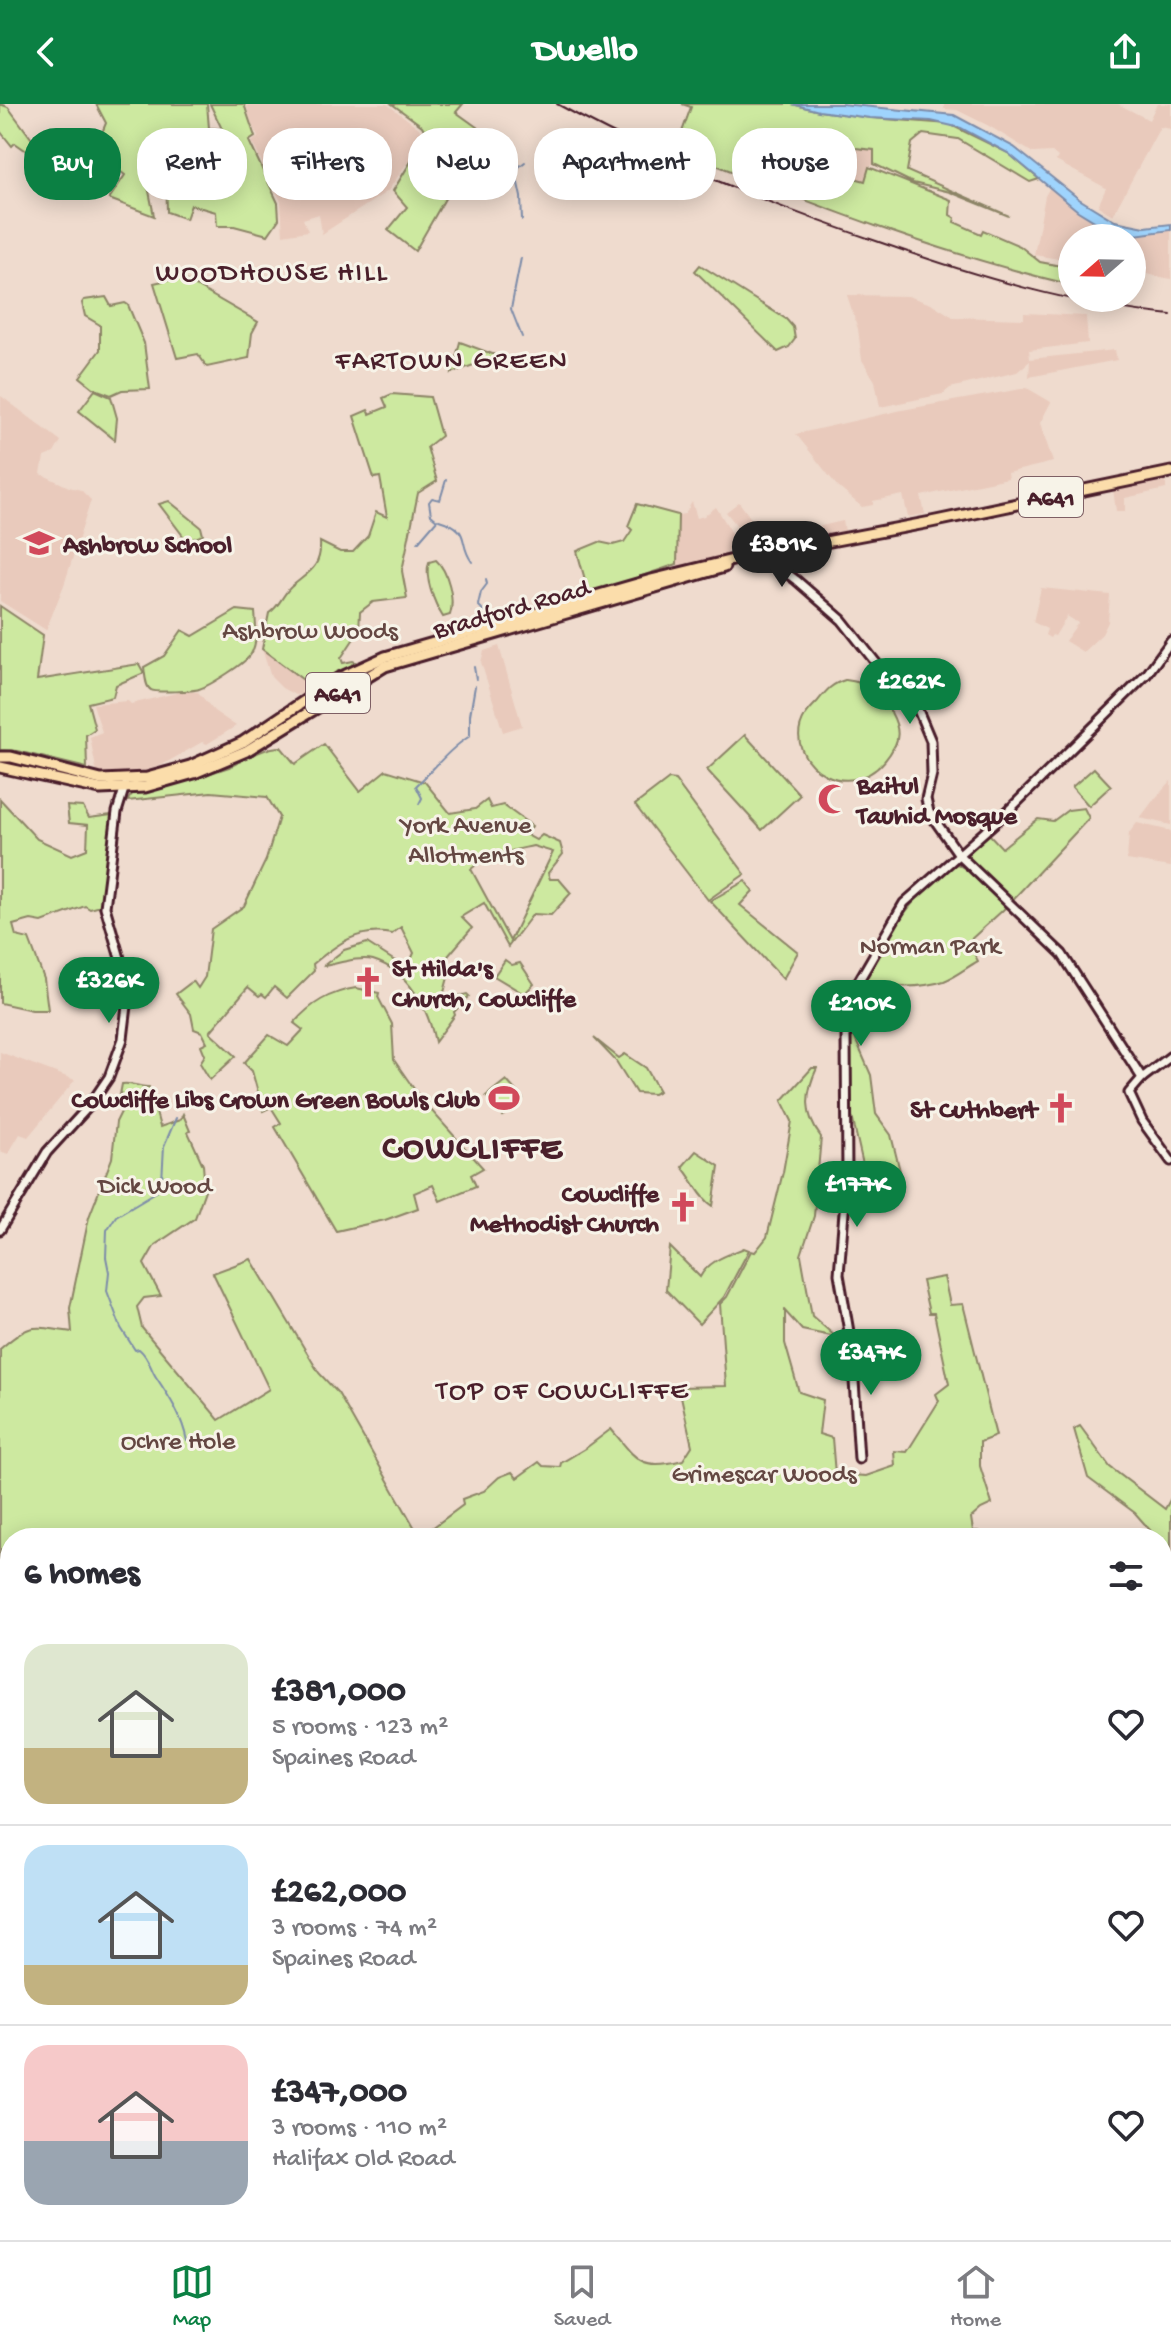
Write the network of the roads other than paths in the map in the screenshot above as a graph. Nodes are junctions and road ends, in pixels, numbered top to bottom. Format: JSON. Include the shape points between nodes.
{"nodes":[{"id":1,"x":1171,"y":472,"type":"edge"},
{"id":2,"x":787,"y":549,"type":"junction"},
{"id":3,"x":761,"y":554,"type":"junction"},
{"id":4,"x":778,"y":567,"type":"junction"},
{"id":5,"x":1171,"y":641,"type":"edge"},
{"id":6,"x":0,"y":757,"type":"edge"},
{"id":7,"x":0,"y":767,"type":"edge"},
{"id":8,"x":100,"y":784,"type":"junction"},
{"id":9,"x":125,"y":784,"type":"junction"},
{"id":10,"x":960,"y":856,"type":"junction"},
{"id":11,"x":1171,"y":1056,"type":"edge"},
{"id":12,"x":1142,"y":1078,"type":"junction"},
{"id":13,"x":1171,"y":1161,"type":"edge"},
{"id":14,"x":0,"y":1230,"type":"edge"},
{"id":15,"x":859,"y":1459,"type":"dead end"}],
"edges":[{"from":1,"to":2,"type":"main road","number":"A641"},
{"from":2,"to":3,"type":"main road","number":"A641"},
{"from":2,"to":4,"type":"main road"},
{"from":3,"to":4,"type":"street"},
{"from":3,"to":9,"type":"main road","name":"Bradford Road","number":"A641","via":[[385,657],[339,678],[243,742],[190,766]]},
{"from":3,"to":9,"type":"main road","name":"Bradford Road","number":"A641","via":[[385,666],[246,751],[145,787]]},
{"from":4,"to":10,"type":"street","via":[[842,620],[923,718],[933,757],[926,805]]},
{"from":5,"to":10,"type":"street","via":[[1147,674]]},
{"from":6,"to":8,"type":"main road","name":"Bradford Road","number":"A641"},
{"from":7,"to":8,"type":"main road","name":"Bradford Road","number":"A641"},
{"from":8,"to":9,"type":"main road","name":"Bradford Road","number":"A641"},
{"from":9,"to":14,"type":"street","via":[[105,907],[129,989],[123,1039],[109,1077],[47,1152]]},
{"from":10,"to":12,"type":"street","via":[[1062,954]]},
{"from":10,"to":15,"type":"street","via":[[904,903],[859,976],[848,1009],[847,1175],[839,1274],[852,1349]]},
{"from":11,"to":12,"type":"street"},
{"from":12,"to":13,"type":"street","via":[[1129,1093]]}]}
